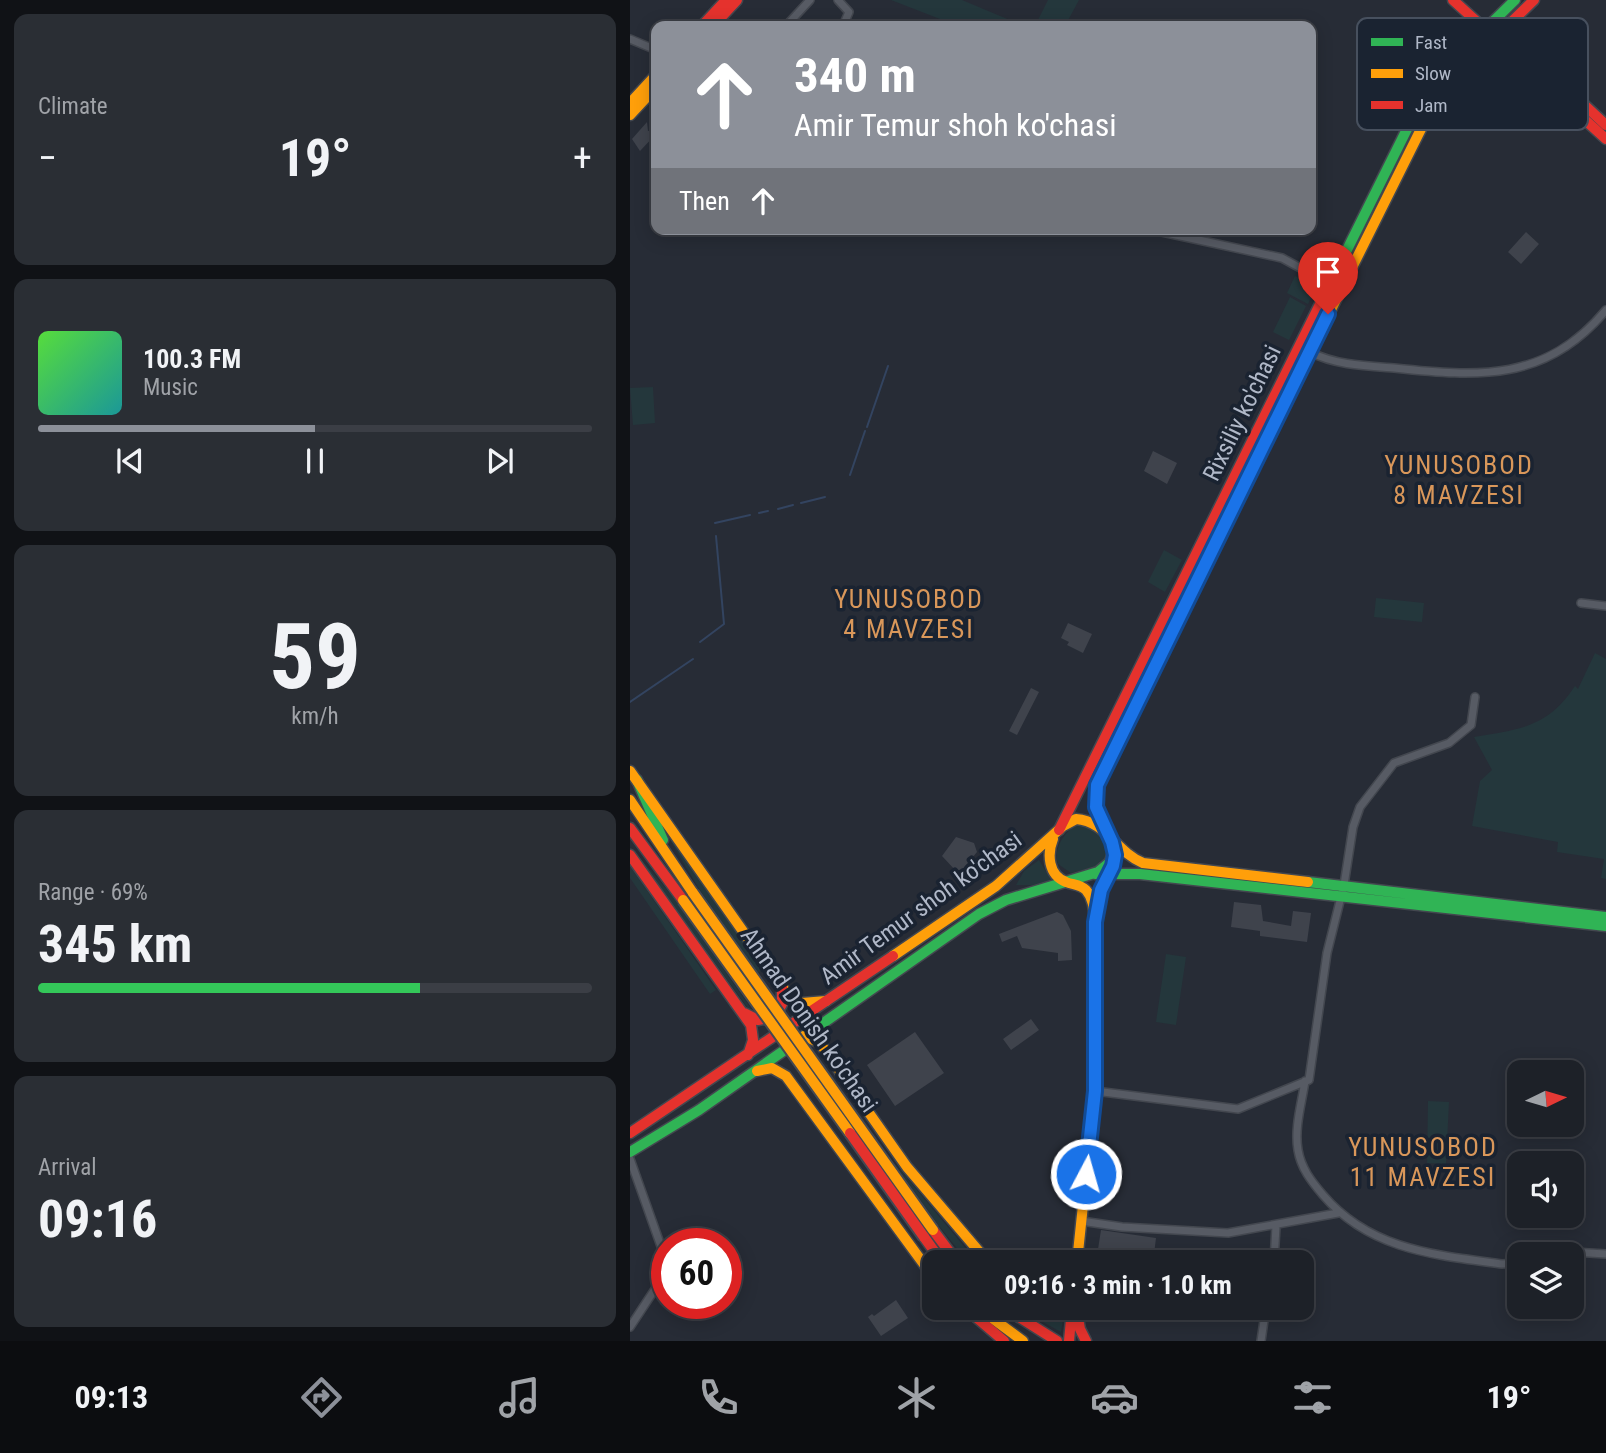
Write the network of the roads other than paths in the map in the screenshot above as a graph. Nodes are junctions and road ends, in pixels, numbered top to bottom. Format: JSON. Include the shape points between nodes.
{"nodes":[{"id":1,"x":726,"y":0,"type":"edge"},
{"id":2,"x":737,"y":0,"type":"edge"},
{"id":3,"x":810,"y":0,"type":"edge"},
{"id":4,"x":838,"y":0,"type":"edge"},
{"id":5,"x":1453,"y":0,"type":"edge"},
{"id":6,"x":1515,"y":0,"type":"edge"},
{"id":7,"x":1534,"y":0,"type":"edge"},
{"id":8,"x":1476,"y":18,"type":"edge"},
{"id":9,"x":1502,"y":18,"type":"edge"},
{"id":10,"x":1510,"y":18,"type":"edge"},
{"id":11,"x":707,"y":21,"type":"edge"},
{"id":12,"x":718,"y":21,"type":"edge"},
{"id":13,"x":791,"y":21,"type":"edge"},
{"id":14,"x":846,"y":21,"type":"edge"},
{"id":15,"x":630,"y":39,"type":"edge"},
{"id":16,"x":651,"y":48,"type":"edge"},
{"id":17,"x":651,"y":80,"type":"edge"},
{"id":18,"x":651,"y":92,"type":"edge"},
{"id":19,"x":630,"y":103,"type":"edge"},
{"id":20,"x":1588,"y":110,"type":"edge"},
{"id":21,"x":630,"y":115,"type":"edge"},
{"id":22,"x":1588,"y":122,"type":"edge"},
{"id":23,"x":1606,"y":125,"type":"edge"},
{"id":24,"x":1406,"y":130,"type":"edge"},
{"id":25,"x":1420,"y":131,"type":"edge"},
{"id":26,"x":1606,"y":139,"type":"edge"},
{"id":27,"x":1177,"y":235,"type":"edge"},
{"id":28,"x":1330,"y":284,"type":"junction"},
{"id":29,"x":1606,"y":310,"type":"edge"},
{"id":30,"x":1310,"y":352,"type":"junction"},
{"id":31,"x":1279,"y":386,"type":"junction"},
{"id":32,"x":1290,"y":391,"type":"junction"},
{"id":33,"x":1581,"y":603,"type":"dead end"},
{"id":34,"x":1606,"y":606,"type":"edge"},
{"id":35,"x":1475,"y":696,"type":"dead end"},
{"id":36,"x":1113,"y":719,"type":"junction"},
{"id":37,"x":1125,"y":725,"type":"junction"},
{"id":38,"x":633,"y":776,"type":"edge"},
{"id":39,"x":630,"y":800,"type":"edge"},
{"id":40,"x":630,"y":828,"type":"edge"},
{"id":41,"x":1059,"y":831,"type":"junction"},
{"id":42,"x":1107,"y":833,"type":"junction"},
{"id":43,"x":630,"y":836,"type":"edge"},
{"id":44,"x":641,"y":844,"type":"junction"},
{"id":45,"x":1114,"y":849,"type":"junction"},
{"id":46,"x":630,"y":855,"type":"edge"},
{"id":47,"x":674,"y":865,"type":"junction"},
{"id":48,"x":1109,"y":873,"type":"junction"},
{"id":49,"x":1092,"y":874,"type":"junction"},
{"id":50,"x":1067,"y":882,"type":"junction"},
{"id":51,"x":1342,"y":890,"type":"junction"},
{"id":52,"x":688,"y":896,"type":"junction"},
{"id":53,"x":1606,"y":918,"type":"edge"},
{"id":54,"x":1095,"y":922,"type":"junction"},
{"id":55,"x":1606,"y":926,"type":"edge"},
{"id":56,"x":880,"y":965,"type":"junction"},
{"id":57,"x":888,"y":978,"type":"junction"},
{"id":58,"x":780,"y":984,"type":"junction"},
{"id":59,"x":827,"y":1001,"type":"junction"},
{"id":60,"x":744,"y":1013,"type":"junction"},
{"id":61,"x":804,"y":1036,"type":"junction"},
{"id":62,"x":748,"y":1055,"type":"junction"},
{"id":63,"x":751,"y":1073,"type":"junction"},
{"id":64,"x":1305,"y":1081,"type":"junction"},
{"id":65,"x":1095,"y":1091,"type":"junction"},
{"id":66,"x":630,"y":1133,"type":"edge"},
{"id":67,"x":630,"y":1152,"type":"edge"},
{"id":68,"x":630,"y":1159,"type":"edge"},
{"id":69,"x":1338,"y":1213,"type":"junction"},
{"id":70,"x":1081,"y":1222,"type":"junction"},
{"id":71,"x":1276,"y":1226,"type":"junction"},
{"id":72,"x":929,"y":1234,"type":"junction"},
{"id":73,"x":936,"y":1250,"type":"edge"},
{"id":74,"x":945,"y":1250,"type":"edge"},
{"id":75,"x":976,"y":1250,"type":"edge"},
{"id":76,"x":1078,"y":1250,"type":"edge"},
{"id":77,"x":1275,"y":1250,"type":"edge"},
{"id":78,"x":1584,"y":1253,"type":"edge"},
{"id":79,"x":1606,"y":1254,"type":"edge"},
{"id":80,"x":922,"y":1262,"type":"edge"},
{"id":81,"x":1507,"y":1264,"type":"edge"},
{"id":82,"x":630,"y":1311,"type":"edge"},
{"id":83,"x":638,"y":1316,"type":"junction"},
{"id":84,"x":980,"y":1320,"type":"edge"},
{"id":85,"x":988,"y":1320,"type":"edge"},
{"id":86,"x":993,"y":1320,"type":"edge"},
{"id":87,"x":1024,"y":1320,"type":"edge"},
{"id":88,"x":1072,"y":1320,"type":"edge"},
{"id":89,"x":1078,"y":1320,"type":"edge"},
{"id":90,"x":1264,"y":1320,"type":"edge"},
{"id":91,"x":630,"y":1327,"type":"edge"},
{"id":92,"x":1007,"y":1341,"type":"edge"},
{"id":93,"x":1023,"y":1341,"type":"edge"},
{"id":94,"x":1057,"y":1341,"type":"edge"},
{"id":95,"x":1069,"y":1341,"type":"edge"},
{"id":96,"x":1086,"y":1341,"type":"edge"},
{"id":97,"x":1261,"y":1341,"type":"edge"}],
"edges":[{"from":1,"to":11,"type":"main road"},
{"from":2,"to":12,"type":"main road"},
{"from":3,"to":13,"type":"street"},
{"from":4,"to":14,"type":"street","via":[[849,12]]},
{"from":5,"to":8,"type":"main road"},
{"from":6,"to":9,"type":"main road","name":"Rixsiliy ko'chasi"},
{"from":7,"to":10,"type":"main road","name":"Rixsiliy ko'chasi"},
{"from":15,"to":16,"type":"street"},
{"from":17,"to":19,"type":"main road"},
{"from":18,"to":21,"type":"main road"},
{"from":20,"to":23,"type":"main road"},
{"from":22,"to":26,"type":"main road"},
{"from":24,"to":28,"type":"main road","name":"Rixsiliy ko'chasi"},
{"from":25,"to":30,"type":"main road","name":"Rixsiliy ko'chasi"},
{"from":27,"to":28,"type":"street","via":[[1282,258]]},
{"from":28,"to":31,"type":"main road","name":"Rixsiliy ko'chasi"},
{"from":29,"to":30,"type":"street","via":[[1588,332],[1560,351],[1528,366],[1494,373],[1462,375],[1388,368],[1325,360]]},
{"from":30,"to":32,"type":"main road","name":"Rixsiliy ko'chasi"},
{"from":31,"to":32,"type":"main road"},
{"from":31,"to":36,"type":"main road","name":"Rixsiliy ko'chasi"},
{"from":32,"to":37,"type":"main road","name":"Rixsiliy ko'chasi"},
{"from":33,"to":34,"type":"street"},
{"from":35,"to":51,"type":"street","via":[[1471,725],[1448,743],[1394,763],[1369,792],[1353,827]]},
{"from":36,"to":37,"type":"main road","via":[[1117,725]]},
{"from":36,"to":41,"type":"main road","name":"Rixsiliy ko'chasi"},
{"from":37,"to":42,"type":"main road","name":"Rixsiliy ko'chasi","via":[[1096,789],[1096,807]]},
{"from":38,"to":47,"type":"main road"},
{"from":38,"to":58,"type":"main road","name":"Ahmad Donish ko'chasi"},
{"from":39,"to":47,"type":"main road","name":"Ahmad Donish ko'chasi"},
{"from":40,"to":44,"type":"main road","name":"Ahmad Donish ko'chasi"},
{"from":41,"to":42,"type":"main road","name":"Amir Temur shoh ko'chasi","via":[[1069,821],[1082,818]]},
{"from":41,"to":50,"type":"main road","name":"Amir Temur shoh ko'chasi","via":[[1049,862]]},
{"from":41,"to":56,"type":"main road","name":"Amir Temur shoh ko'chasi","via":[[996,886]]},
{"from":42,"to":45,"type":"main road"},
{"from":42,"to":51,"type":"main road","name":"Amir Temur shoh ko'chasi","via":[[1126,856],[1140,862]]},
{"from":43,"to":44,"type":"main road"},
{"from":44,"to":52,"type":"main road","name":"Ahmad Donish ko'chasi"},
{"from":45,"to":48,"type":"main road"},
{"from":45,"to":49,"type":"main road","via":[[1107,865]]},
{"from":46,"to":60,"type":"main road","name":"Ahmad Donish ko'chasi"},
{"from":47,"to":52,"type":"main road","name":"Ahmad Donish ko'chasi"},
{"from":48,"to":49,"type":"main road","name":"Amir Temur shoh ko'chasi"},
{"from":48,"to":51,"type":"main road","name":"Amir Temur shoh ko'chasi"},
{"from":48,"to":54,"type":"main road"},
{"from":49,"to":50,"type":"main road","name":"Amir Temur shoh ko'chasi"},
{"from":50,"to":54,"type":"main road","via":[[1087,892]]},
{"from":50,"to":57,"type":"main road","name":"Amir Temur shoh ko'chasi","via":[[993,906]]},
{"from":51,"to":53,"type":"main road","name":"Amir Temur shoh ko'chasi"},
{"from":51,"to":55,"type":"main road","name":"Amir Temur shoh ko'chasi"},
{"from":51,"to":64,"type":"street","via":[[1327,953],[1309,1080]]},
{"from":52,"to":72,"type":"main road","name":"Ahmad Donish ko'chasi","bridge":true},
{"from":54,"to":65,"type":"main road"},
{"from":56,"to":57,"type":"main road","via":[[889,969]]},
{"from":56,"to":59,"type":"main road","name":"Amir Temur shoh ko'chasi"},
{"from":57,"to":61,"type":"main road","name":"Amir Temur shoh ko'chasi"},
{"from":58,"to":59,"type":"main road","name":"Ahmad Donish ko'chasi","via":[[796,1001]]},
{"from":58,"to":60,"type":"main road","via":[[783,1000],[775,1017],[758,1020]]},
{"from":59,"to":62,"type":"main road","name":"Amir Temur shoh ko'chasi"},
{"from":60,"to":62,"type":"main road","name":"Ahmad Donish ko'chasi","via":[[754,1032]]},
{"from":61,"to":63,"type":"main road","name":"Amir Temur shoh ko'chasi"},
{"from":61,"to":75,"type":"main road","via":[[820,1043],[907,1167]]},
{"from":62,"to":66,"type":"main road","name":"Amir Temur shoh ko'chasi"},
{"from":63,"to":67,"type":"main road","name":"Amir Temur shoh ko'chasi"},
{"from":63,"to":80,"type":"main road","via":[[772,1068],[786,1076]]},
{"from":64,"to":65,"type":"street","via":[[1238,1109]]},
{"from":64,"to":69,"type":"street","via":[[1299,1158]]},
{"from":65,"to":70,"type":"main road"},
{"from":68,"to":83,"type":"street","via":[[662,1250],[659,1283]]},
{"from":69,"to":71,"type":"street"},
{"from":69,"to":81,"type":"street","via":[[1398,1247]]},
{"from":70,"to":71,"type":"street","via":[[1204,1233]]},
{"from":70,"to":76,"type":"main road"},
{"from":71,"to":77,"type":"street"},
{"from":72,"to":73,"type":"main road","name":"Ahmad Donish ko'chasi"},
{"from":72,"to":74,"type":"main road","name":"Ahmad Donish ko'chasi"},
{"from":78,"to":79,"type":"street"},
{"from":82,"to":83,"type":"street"},
{"from":83,"to":91,"type":"street"},
{"from":84,"to":92,"type":"main road"},
{"from":85,"to":92,"type":"main road"},
{"from":86,"to":93,"type":"main road"},
{"from":87,"to":94,"type":"main road"},
{"from":88,"to":95,"type":"main road"},
{"from":89,"to":96,"type":"main road"},
{"from":90,"to":97,"type":"street"}]}
